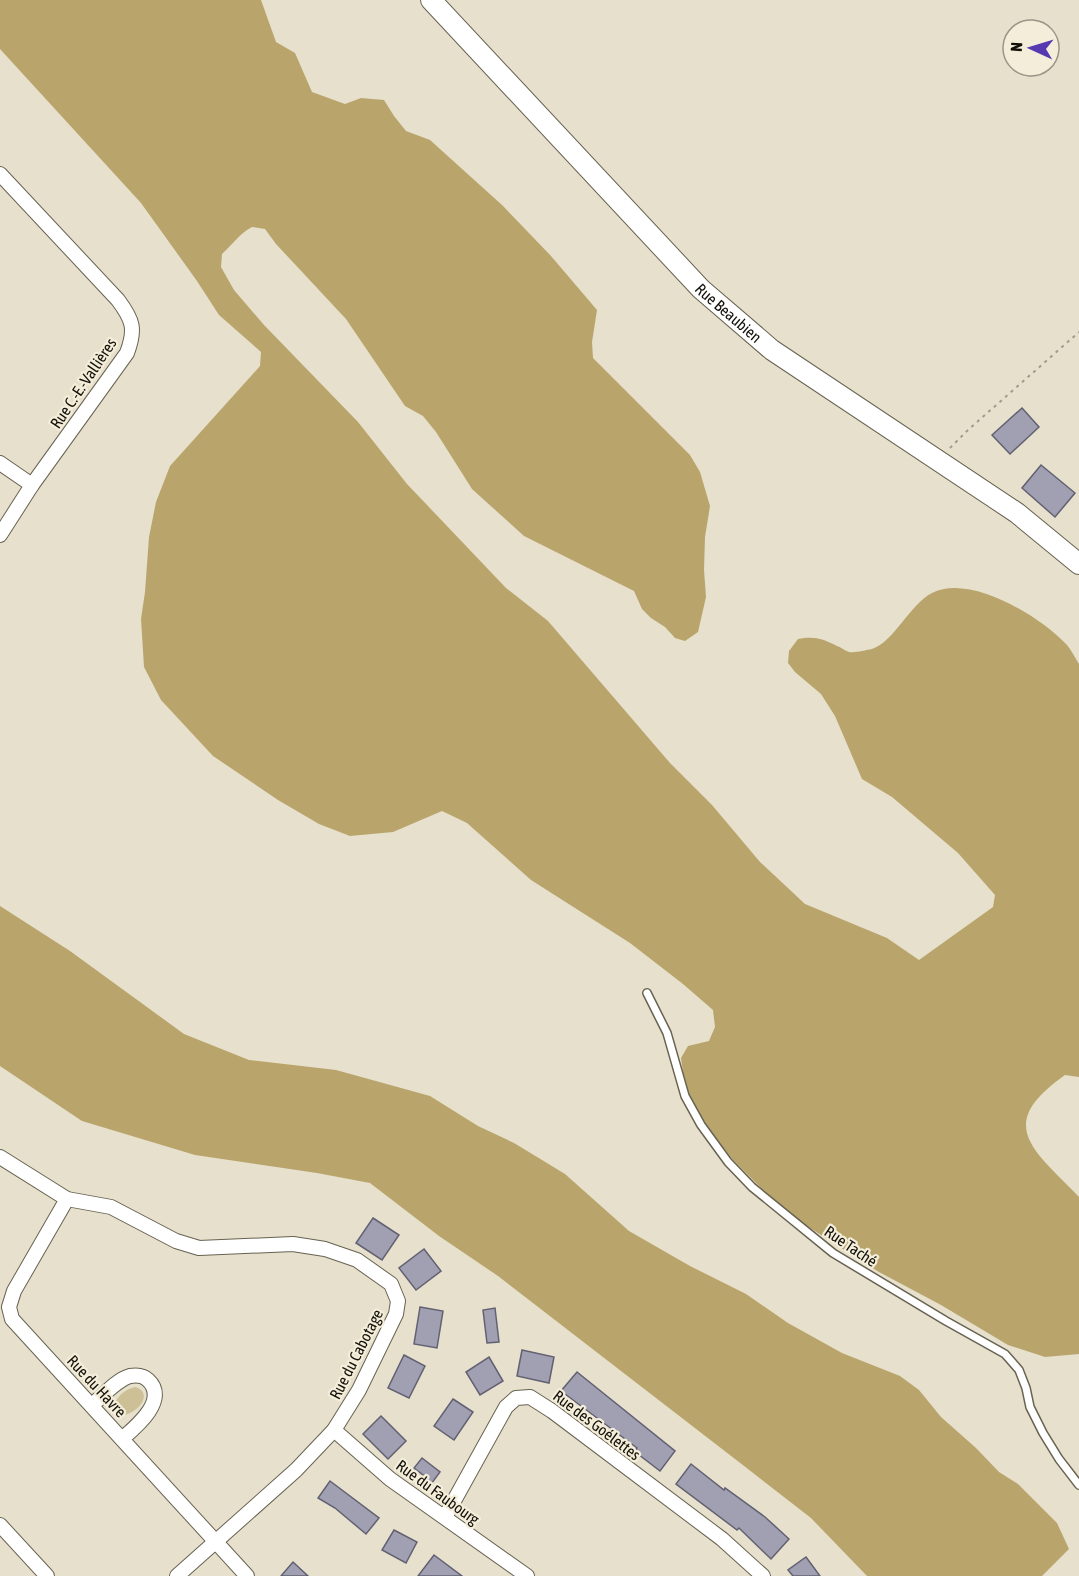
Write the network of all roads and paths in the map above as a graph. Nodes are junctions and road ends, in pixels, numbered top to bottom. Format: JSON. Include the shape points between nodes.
{"nodes":[{"id":1,"x":431,"y":0,"type":"edge"},
{"id":2,"x":0,"y":174,"type":"edge"},
{"id":3,"x":1079,"y":332,"type":"edge"},
{"id":4,"x":939,"y":462,"type":"junction"},
{"id":5,"x":0,"y":463,"type":"edge"},
{"id":6,"x":32,"y":485,"type":"junction"},
{"id":7,"x":0,"y":534,"type":"edge"},
{"id":8,"x":1079,"y":564,"type":"edge"},
{"id":9,"x":647,"y":993,"type":"dead end"},
{"id":10,"x":0,"y":1157,"type":"edge"},
{"id":11,"x":66,"y":1198,"type":"junction"},
{"id":12,"x":92,"y":1405,"type":"junction"},
{"id":13,"x":334,"y":1430,"type":"junction"},
{"id":14,"x":123,"y":1438,"type":"junction"},
{"id":15,"x":1079,"y":1485,"type":"edge"},
{"id":16,"x":446,"y":1517,"type":"junction"},
{"id":17,"x":0,"y":1525,"type":"edge"},
{"id":18,"x":216,"y":1541,"type":"junction"},
{"id":19,"x":46,"y":1576,"type":"edge"},
{"id":20,"x":177,"y":1576,"type":"edge"},
{"id":21,"x":247,"y":1576,"type":"edge"},
{"id":22,"x":527,"y":1576,"type":"edge"},
{"id":23,"x":763,"y":1576,"type":"edge"}],
"edges":[{"from":1,"to":4,"type":"main road","name":"Rue Beaubien","via":[[700,289],[772,350]]},
{"from":2,"to":6,"type":"street","name":"Rue C.-E.-Vallières","via":[[118,300],[132,323],[127,353]]},
{"from":3,"to":4,"type":"path","via":[[968,430]]},
{"from":4,"to":8,"type":"main road","name":"Rue Beaubien","via":[[1017,513]]},
{"from":5,"to":6,"type":"street"},
{"from":6,"to":7,"type":"street","name":"Rue C.-E.-Vallières"},
{"from":9,"to":15,"type":"lane","name":"Rue Taché","via":[[667,1033],[685,1096],[728,1162],[752,1187],[833,1253],[1005,1354],[1019,1370],[1043,1433]]},
{"from":10,"to":11,"type":"street","name":"Rue du Cabotage"},
{"from":11,"to":12,"type":"street","name":"Rue du Havre","via":[[14,1290],[9,1307],[12,1319]]},
{"from":11,"to":13,"type":"street","name":"Rue du Cabotage","via":[[111,1207],[169,1238],[199,1248],[293,1244],[325,1249],[357,1260],[391,1284],[398,1301],[396,1314],[359,1390]]},
{"from":12,"to":14,"type":"street","name":"Rue du Havre"},
{"from":12,"to":14,"type":"street","via":[[128,1377],[139,1375],[147,1379],[154,1389],[154,1399],[148,1413]]},
{"from":13,"to":16,"type":"street","name":"Rue du Faubourg","via":[[390,1479]]},
{"from":13,"to":18,"type":"street","name":"Rue du Cabotage","via":[[296,1470]]},
{"from":14,"to":18,"type":"street","name":"Rue du Havre"},
{"from":16,"to":22,"type":"street","name":"Rue du Faubourg"},
{"from":16,"to":23,"type":"street","name":"Rue des Goélettes","via":[[506,1407],[516,1398],[530,1397],[722,1539]]},
{"from":17,"to":19,"type":"street"},
{"from":18,"to":20,"type":"street","name":"Rue du Cabotage"},
{"from":18,"to":21,"type":"street","name":"Rue du Havre"}]}
